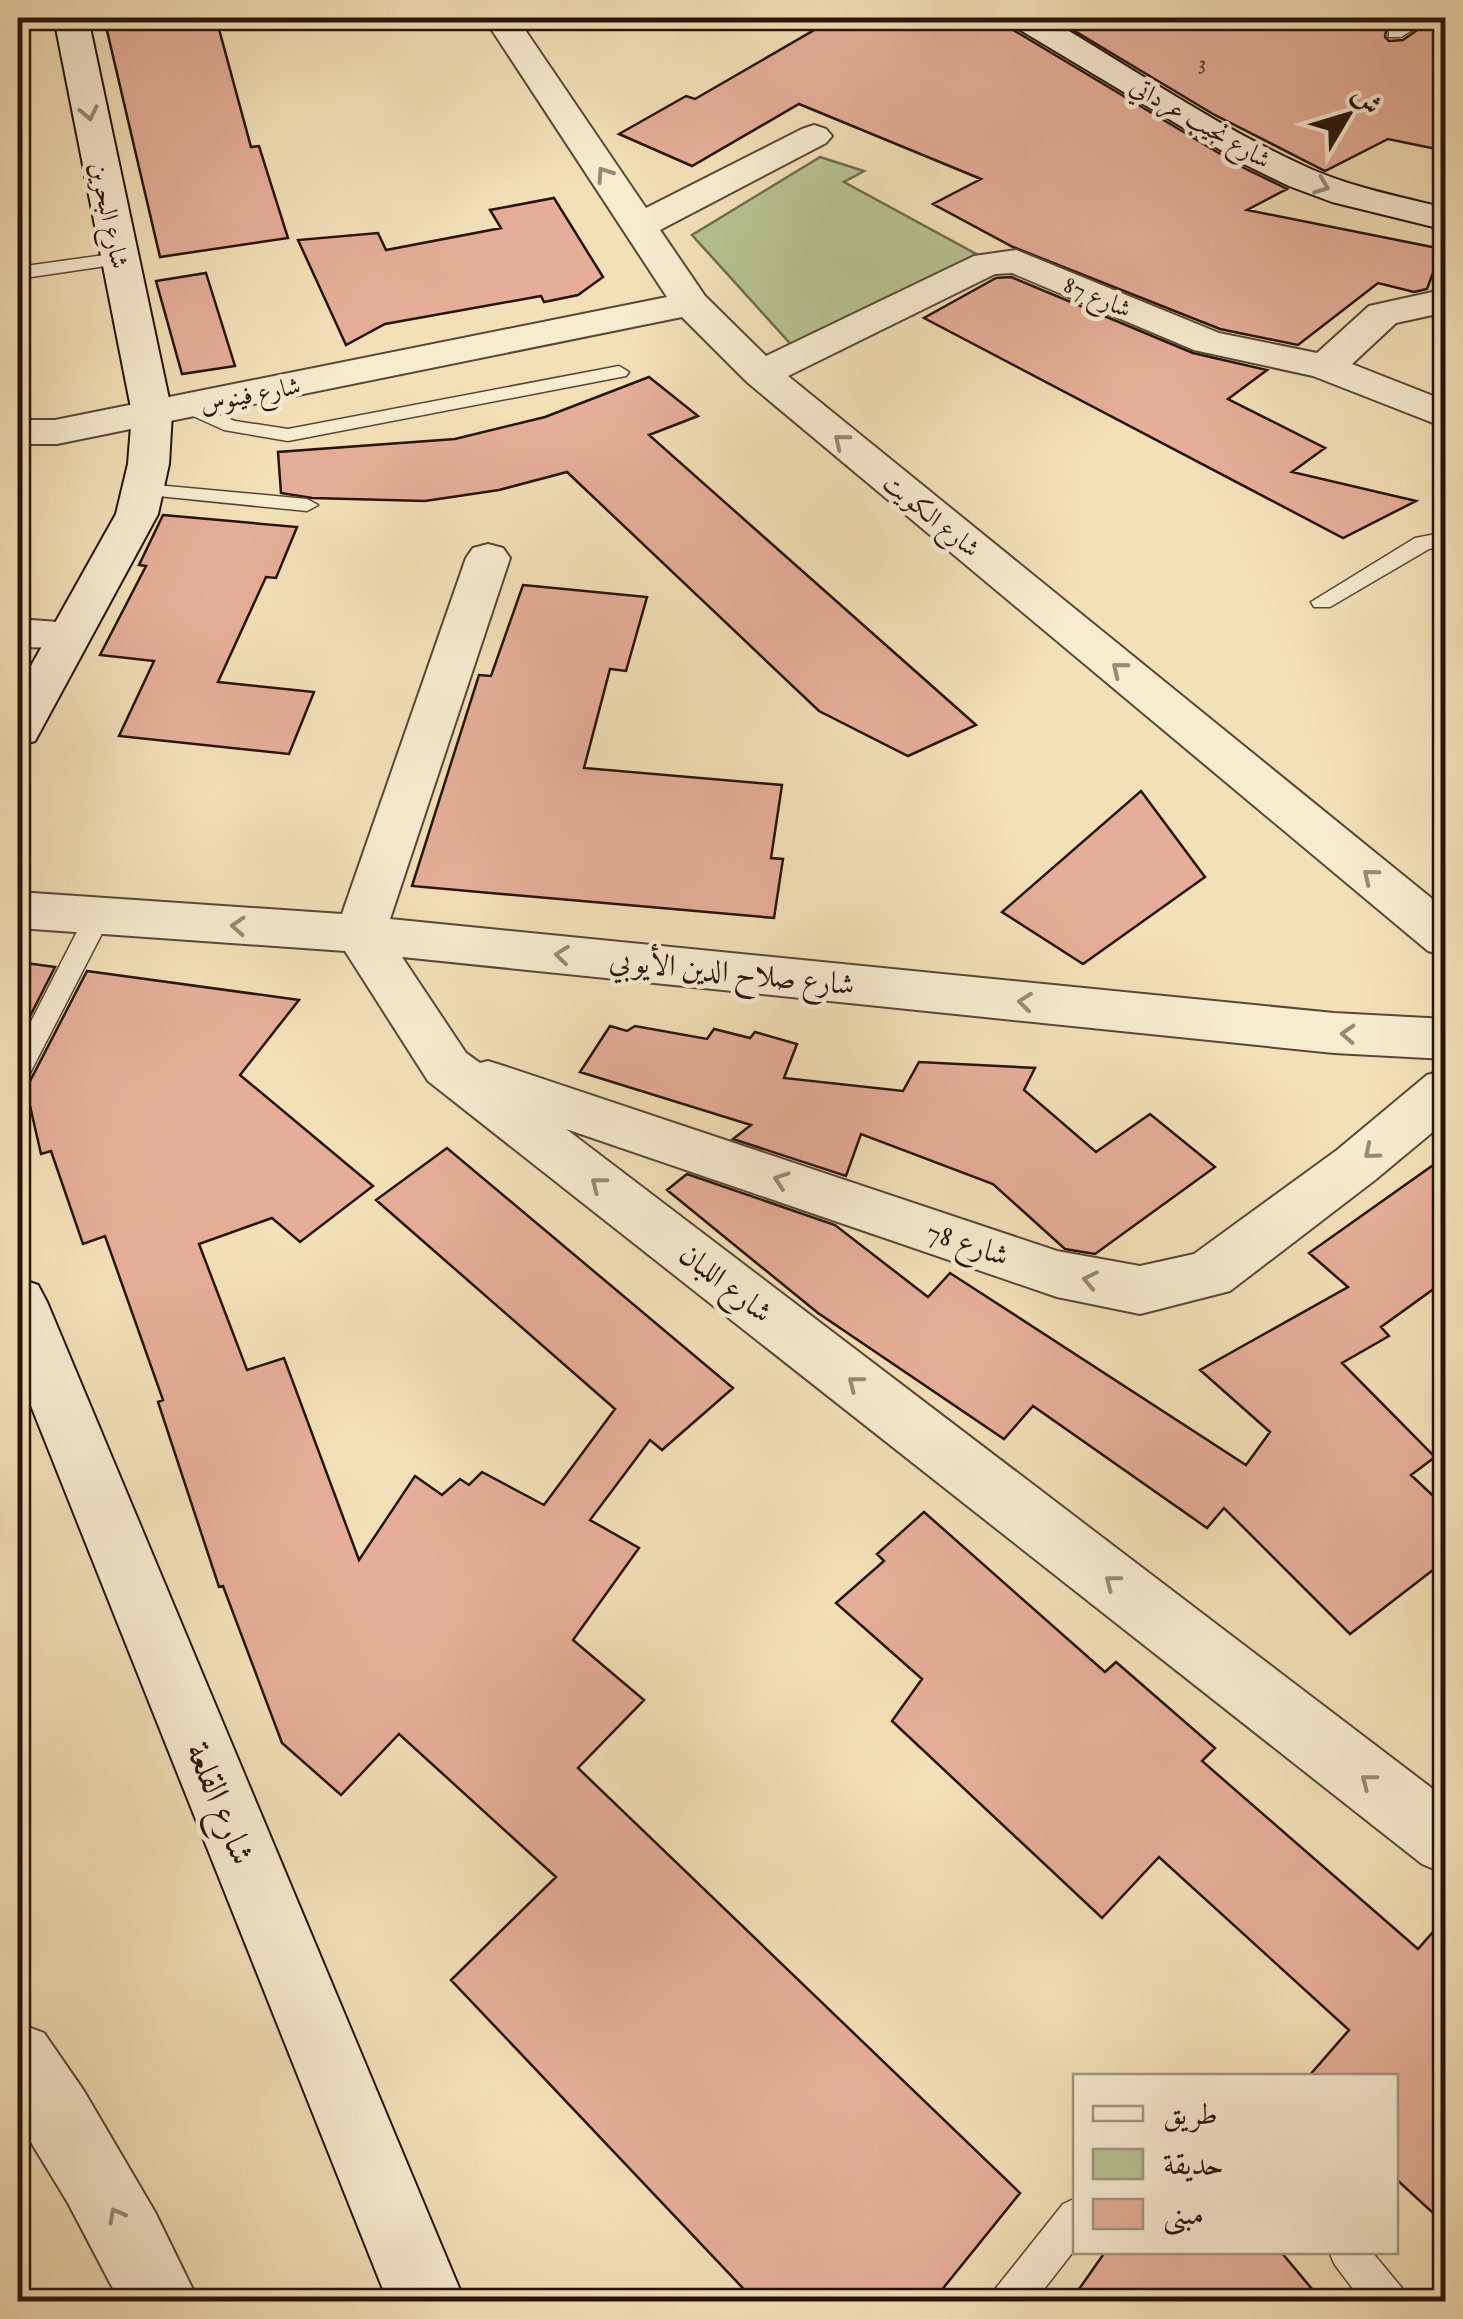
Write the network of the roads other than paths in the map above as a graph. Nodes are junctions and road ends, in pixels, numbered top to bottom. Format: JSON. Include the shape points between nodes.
{"nodes":[{"id":1,"x":71,"y":18,"type":"edge"},
{"id":2,"x":500,"y":18,"type":"edge"},
{"id":3,"x":1024,"y":18,"type":"edge"},
{"id":4,"x":1423,"y":18,"type":"edge"},
{"id":5,"x":1395,"y":33,"type":"dead end"},
{"id":6,"x":814,"y":136,"type":"dead end"},
{"id":7,"x":1446,"y":219,"type":"edge"},
{"id":8,"x":640,"y":226,"type":"junction"},
{"id":9,"x":119,"y":259,"type":"junction"},
{"id":10,"x":18,"y":273,"type":"edge"},
{"id":11,"x":1446,"y":300,"type":"edge"},
{"id":12,"x":691,"y":304,"type":"junction"},
{"id":13,"x":1325,"y":367,"type":"junction"},
{"id":14,"x":619,"y":372,"type":"dead end"},
{"id":15,"x":760,"y":374,"type":"junction"},
{"id":16,"x":167,"y":410,"type":"junction"},
{"id":17,"x":1444,"y":413,"type":"edge"},
{"id":18,"x":18,"y":414,"type":"edge"},
{"id":19,"x":87,"y":423,"type":"junction"},
{"id":20,"x":18,"y":432,"type":"edge"},
{"id":21,"x":145,"y":490,"type":"junction"},
{"id":22,"x":307,"y":506,"type":"dead end"},
{"id":23,"x":1446,"y":540,"type":"edge"},
{"id":24,"x":488,"y":558,"type":"dead end"},
{"id":25,"x":1322,"y":602,"type":"dead end"},
{"id":26,"x":18,"y":633,"type":"edge"},
{"id":27,"x":49,"y":645,"type":"edge"},
{"id":28,"x":18,"y":730,"type":"edge"},
{"id":29,"x":18,"y":910,"type":"edge"},
{"id":30,"x":98,"y":916,"type":"junction"},
{"id":31,"x":360,"y":934,"type":"junction"},
{"id":32,"x":1446,"y":938,"type":"edge"},
{"id":33,"x":1446,"y":1038,"type":"edge"},
{"id":34,"x":447,"y":1067,"type":"junction"},
{"id":35,"x":18,"y":1072,"type":"edge"},
{"id":36,"x":1446,"y":1090,"type":"edge"},
{"id":37,"x":18,"y":1302,"type":"edge"},
{"id":38,"x":1446,"y":1841,"type":"edge"},
{"id":39,"x":18,"y":2059,"type":"edge"},
{"id":40,"x":1073,"y":2220,"type":"edge"},
{"id":41,"x":1350,"y":2254,"type":"edge"},
{"id":42,"x":161,"y":2302,"type":"edge"},
{"id":43,"x":427,"y":2302,"type":"edge"},
{"id":44,"x":1010,"y":2302,"type":"edge"},
{"id":45,"x":1388,"y":2302,"type":"edge"}],
"edges":[{"from":1,"to":9,"type":"street","name":"شارع البحرين","one_way":true},
{"from":8,"to":2,"type":"street","name":"شارع الكويت","one_way":true},
{"from":3,"to":7,"type":"street","name":"شارع نجيب عرداتي","one_way":true,"via":[[1302,178]]},
{"from":4,"to":5,"type":"lane"},
{"from":6,"to":8,"type":"street"},
{"from":8,"to":12,"type":"street","name":"شارع الكويت"},
{"from":9,"to":10,"type":"lane"},
{"from":9,"to":16,"type":"street","name":"شارع البحرين"},
{"from":11,"to":13,"type":"street","via":[[1383,314]]},
{"from":12,"to":15,"type":"street","name":"شارع الكويت"},
{"from":12,"to":16,"type":"street","name":"شارع فينوس"},
{"from":13,"to":15,"type":"street","name":"شارع 87","via":[[1208,342],[1016,262],[986,264]]},
{"from":13,"to":17,"type":"street","name":"شارع 87"},
{"from":14,"to":16,"type":"lane","via":[[288,434]]},
{"from":32,"to":15,"type":"street","name":"شارع الكويت","one_way":true},
{"from":16,"to":19,"type":"street","name":"شارع فينوس"},
{"from":16,"to":21,"type":"street"},
{"from":18,"to":19,"type":"street"},
{"from":19,"to":20,"type":"street","name":"شارع فينوس","via":[[57,432]]},
{"from":21,"to":22,"type":"lane"},
{"from":21,"to":27,"type":"street"},
{"from":23,"to":25,"type":"lane","via":[[1423,543]]},
{"from":24,"to":31,"type":"street"},
{"from":26,"to":27,"type":"street"},
{"from":27,"to":28,"type":"street"},
{"from":29,"to":30,"type":"street","name":"شارع صلاح الدين الأيوبي"},
{"from":31,"to":30,"type":"street","name":"شارع صلاح الدين الأيوبي","one_way":true},
{"from":30,"to":35,"type":"lane"},
{"from":33,"to":31,"type":"street","name":"شارع صلاح الدين الأيوبي","one_way":true,"via":[[1334,1033]]},
{"from":31,"to":34,"type":"street","name":"شارع اللبان"},
{"from":36,"to":34,"type":"street","name":"شارع 78","one_way":true,"via":[[1210,1274],[1140,1290],[1057,1274]]},
{"from":38,"to":34,"type":"street","name":"شارع اللبان","one_way":true},
{"from":37,"to":43,"type":"street","name":"شارع القلعة"},
{"from":42,"to":39,"type":"street","one_way":true,"via":[[57,2111]]},
{"from":40,"to":44,"type":"lane"},
{"from":41,"to":45,"type":"lane"}]}
